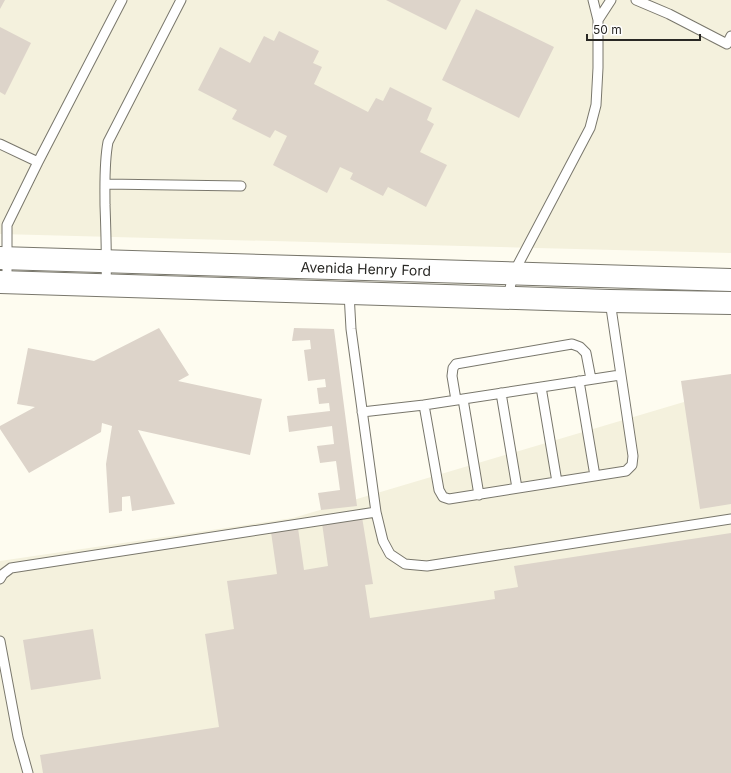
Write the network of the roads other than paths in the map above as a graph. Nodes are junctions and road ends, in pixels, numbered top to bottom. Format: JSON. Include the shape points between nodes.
{"nodes":[{"id":1,"x":122,"y":0,"type":"edge"},
{"id":2,"x":181,"y":0,"type":"edge"},
{"id":3,"x":593,"y":0,"type":"edge"},
{"id":4,"x":636,"y":0,"type":"edge"},
{"id":5,"x":612,"y":1,"type":"edge"},
{"id":6,"x":598,"y":20,"type":"junction"},
{"id":7,"x":731,"y":36,"type":"edge"},
{"id":8,"x":0,"y":144,"type":"edge"},
{"id":9,"x":38,"y":162,"type":"junction"},
{"id":10,"x":105,"y":184,"type":"junction"},
{"id":11,"x":241,"y":186,"type":"dead end"},
{"id":12,"x":3,"y":258,"type":"edge"},
{"id":13,"x":107,"y":262,"type":"junction"},
{"id":14,"x":513,"y":274,"type":"junction"},
{"id":15,"x":731,"y":280,"type":"edge"},
{"id":16,"x":3,"y":283,"type":"edge"},
{"id":17,"x":106,"y":286,"type":"junction"},
{"id":18,"x":349,"y":293,"type":"junction"},
{"id":19,"x":508,"y":298,"type":"junction"},
{"id":20,"x":610,"y":301,"type":"junction"},
{"id":21,"x":731,"y":303,"type":"edge"},
{"id":22,"x":620,"y":375,"type":"junction"},
{"id":23,"x":591,"y":379,"type":"junction"},
{"id":24,"x":579,"y":381,"type":"junction"},
{"id":25,"x":542,"y":387,"type":"junction"},
{"id":26,"x":501,"y":393,"type":"junction"},
{"id":27,"x":459,"y":399,"type":"junction"},
{"id":28,"x":424,"y":405,"type":"junction"},
{"id":29,"x":362,"y":412,"type":"junction"},
{"id":30,"x":595,"y":476,"type":"junction"},
{"id":31,"x":557,"y":482,"type":"junction"},
{"id":32,"x":517,"y":488,"type":"junction"},
{"id":33,"x":479,"y":494,"type":"junction"},
{"id":34,"x":376,"y":512,"type":"junction"},
{"id":35,"x":731,"y":519,"type":"edge"},
{"id":36,"x":0,"y":579,"type":"edge"},
{"id":37,"x":0,"y":641,"type":"edge"},
{"id":38,"x":28,"y":773,"type":"edge"}],
"edges":[{"from":1,"to":9,"type":"lane"},
{"from":2,"to":10,"type":"lane","via":[[108,142],[105,155]]},
{"from":3,"to":6,"type":"lane"},
{"from":4,"to":7,"type":"lane","via":[[727,44]]},
{"from":5,"to":6,"type":"lane"},
{"from":6,"to":14,"type":"lane","via":[[596,105],[590,128]]},
{"from":8,"to":9,"type":"lane"},
{"from":9,"to":12,"type":"lane","via":[[7,225]]},
{"from":10,"to":11,"type":"lane"},
{"from":10,"to":13,"type":"lane"},
{"from":12,"to":13,"type":"main road","name":"Avenida Henry Ford"},
{"from":12,"to":16,"type":"lane"},
{"from":13,"to":14,"type":"main road","name":"Avenida Henry Ford"},
{"from":13,"to":17,"type":"lane"},
{"from":14,"to":15,"type":"main road","name":"Avenida Henry Ford"},
{"from":14,"to":19,"type":"lane"},
{"from":16,"to":17,"type":"main road","name":"Avenida Henry Ford"},
{"from":17,"to":18,"type":"main road","name":"Avenida Henry Ford"},
{"from":18,"to":19,"type":"main road","name":"Avenida Henry Ford"},
{"from":18,"to":29,"type":"lane"},
{"from":19,"to":20,"type":"main road","name":"Avenida Henry Ford"},
{"from":20,"to":21,"type":"main road","name":"Avenida Henry Ford"},
{"from":20,"to":22,"type":"lane"},
{"from":22,"to":23,"type":"lane"},
{"from":22,"to":30,"type":"lane","via":[[633,456],[632,465],[626,471]]},
{"from":23,"to":24,"type":"lane"},
{"from":23,"to":27,"type":"lane","via":[[586,352],[580,346],[572,344],[456,364],[452,376]]},
{"from":24,"to":25,"type":"lane"},
{"from":24,"to":30,"type":"lane"},
{"from":25,"to":26,"type":"lane"},
{"from":25,"to":31,"type":"lane"},
{"from":26,"to":27,"type":"lane"},
{"from":26,"to":32,"type":"lane"},
{"from":27,"to":28,"type":"lane"},
{"from":27,"to":33,"type":"lane"},
{"from":28,"to":29,"type":"lane"},
{"from":28,"to":33,"type":"lane","via":[[439,490],[443,497],[449,499]]},
{"from":29,"to":34,"type":"lane"},
{"from":30,"to":31,"type":"lane"},
{"from":31,"to":32,"type":"lane"},
{"from":32,"to":33,"type":"lane"},
{"from":34,"to":35,"type":"lane","via":[[383,541],[390,554],[405,564],[427,566]]},
{"from":34,"to":36,"type":"lane","via":[[12,568]]},
{"from":37,"to":38,"type":"lane","via":[[18,737]]}]}
